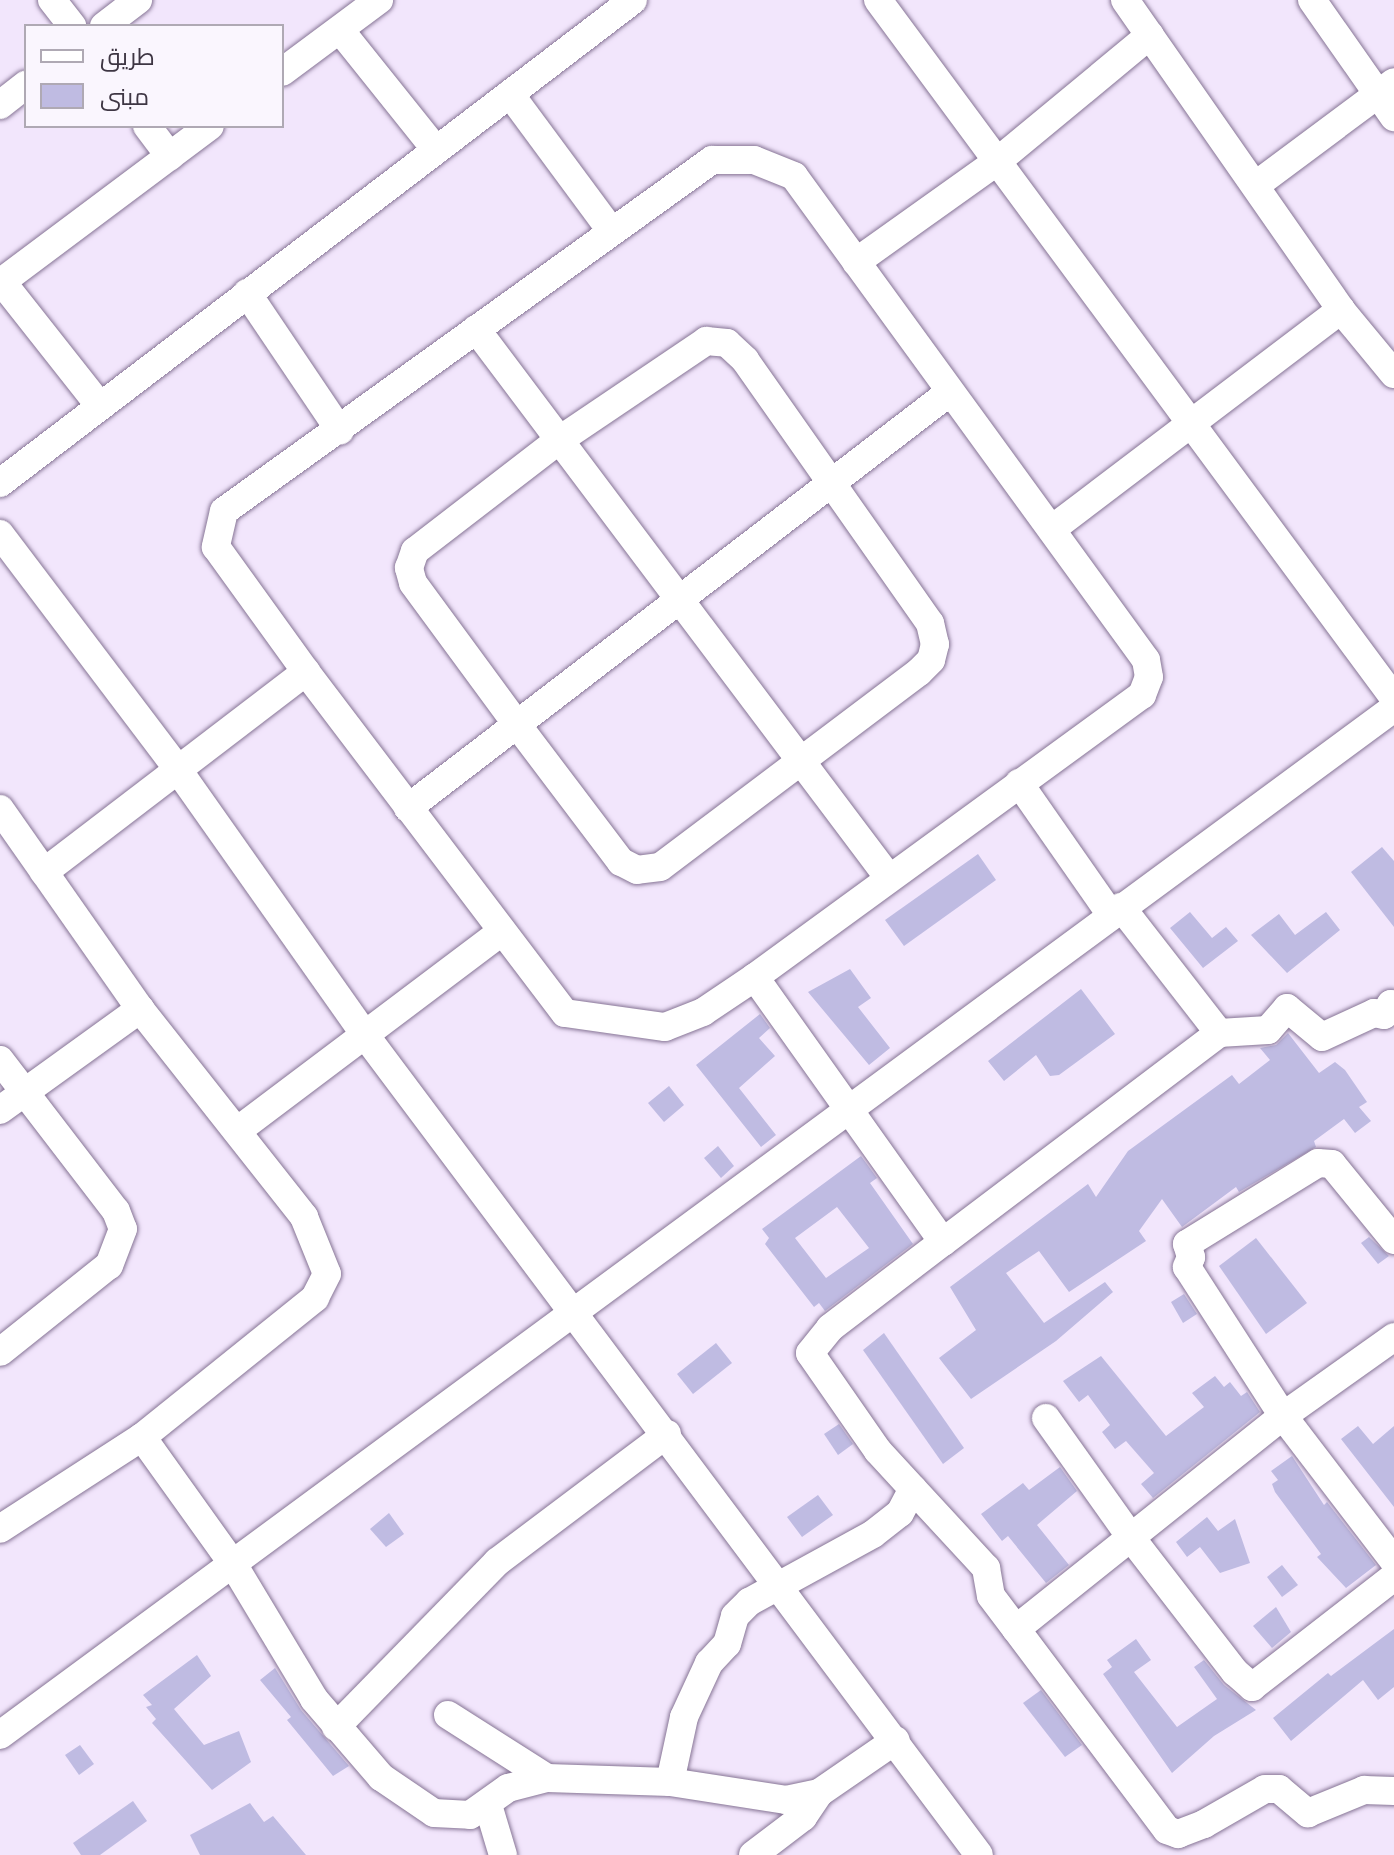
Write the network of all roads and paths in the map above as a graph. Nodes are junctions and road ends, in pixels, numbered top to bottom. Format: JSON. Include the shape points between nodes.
{"nodes":[{"id":1,"x":52,"y":0,"type":"edge"},
{"id":2,"x":138,"y":0,"type":"edge"},
{"id":3,"x":379,"y":0,"type":"edge"},
{"id":4,"x":633,"y":0,"type":"edge"},
{"id":5,"x":878,"y":0,"type":"edge"},
{"id":6,"x":1125,"y":0,"type":"edge"},
{"id":7,"x":1312,"y":0,"type":"edge"},
{"id":8,"x":70,"y":24,"type":"edge"},
{"id":9,"x":107,"y":24,"type":"edge"},
{"id":10,"x":340,"y":30,"type":"junction"},
{"id":11,"x":1150,"y":35,"type":"junction"},
{"id":12,"x":284,"y":71,"type":"edge"},
{"id":13,"x":24,"y":87,"type":"edge"},
{"id":14,"x":510,"y":94,"type":"junction"},
{"id":15,"x":1389,"y":97,"type":"edge"},
{"id":16,"x":0,"y":105,"type":"edge"},
{"id":17,"x":149,"y":128,"type":"edge"},
{"id":18,"x":207,"y":128,"type":"edge"},
{"id":19,"x":436,"y":150,"type":"junction"},
{"id":20,"x":170,"y":156,"type":"junction"},
{"id":21,"x":999,"y":160,"type":"junction"},
{"id":22,"x":1256,"y":185,"type":"junction"},
{"id":23,"x":610,"y":229,"type":"junction"},
{"id":24,"x":856,"y":262,"type":"junction"},
{"id":25,"x":1,"y":282,"type":"edge"},
{"id":26,"x":247,"y":293,"type":"junction"},
{"id":27,"x":1341,"y":310,"type":"junction"},
{"id":28,"x":476,"y":329,"type":"junction"},
{"id":29,"x":1394,"y":374,"type":"edge"},
{"id":30,"x":950,"y":392,"type":"junction"},
{"id":31,"x":99,"y":405,"type":"junction"},
{"id":32,"x":1191,"y":424,"type":"junction"},
{"id":33,"x":340,"y":431,"type":"junction"},
{"id":34,"x":558,"y":441,"type":"junction"},
{"id":35,"x":830,"y":482,"type":"junction"},
{"id":36,"x":0,"y":483,"type":"edge"},
{"id":37,"x":1052,"y":529,"type":"junction"},
{"id":38,"x":0,"y":534,"type":"edge"},
{"id":39,"x":679,"y":601,"type":"junction"},
{"id":40,"x":306,"y":672,"type":"junction"},
{"id":41,"x":1394,"y":698,"type":"edge"},
{"id":42,"x":1394,"y":708,"type":"edge"},
{"id":43,"x":518,"y":726,"type":"junction"},
{"id":44,"x":802,"y":759,"type":"junction"},
{"id":45,"x":176,"y":767,"type":"junction"},
{"id":46,"x":1019,"y":783,"type":"junction"},
{"id":47,"x":408,"y":808,"type":"junction"},
{"id":48,"x":0,"y":809,"type":"edge"},
{"id":49,"x":44,"y":872,"type":"junction"},
{"id":50,"x":889,"y":878,"type":"junction"},
{"id":51,"x":1116,"y":911,"type":"junction"},
{"id":52,"x":502,"y":931,"type":"junction"},
{"id":53,"x":755,"y":977,"type":"junction"},
{"id":54,"x":140,"y":1009,"type":"junction"},
{"id":55,"x":1394,"y":1009,"type":"edge"},
{"id":56,"x":1219,"y":1033,"type":"junction"},
{"id":57,"x":365,"y":1035,"type":"junction"},
{"id":58,"x":0,"y":1060,"type":"edge"},
{"id":59,"x":24,"y":1092,"type":"junction"},
{"id":60,"x":0,"y":1110,"type":"edge"},
{"id":61,"x":846,"y":1110,"type":"junction"},
{"id":62,"x":237,"y":1131,"type":"junction"},
{"id":63,"x":1394,"y":1240,"type":"edge"},
{"id":64,"x":943,"y":1242,"type":"junction"},
{"id":65,"x":574,"y":1310,"type":"junction"},
{"id":66,"x":1394,"y":1337,"type":"edge"},
{"id":67,"x":0,"y":1352,"type":"edge"},
{"id":68,"x":1283,"y":1416,"type":"junction"},
{"id":69,"x":1046,"y":1418,"type":"dead end"},
{"id":70,"x":667,"y":1434,"type":"junction"},
{"id":71,"x":142,"y":1437,"type":"junction"},
{"id":72,"x":913,"y":1489,"type":"junction"},
{"id":73,"x":0,"y":1529,"type":"edge"},
{"id":74,"x":1129,"y":1535,"type":"junction"},
{"id":75,"x":1394,"y":1561,"type":"edge"},
{"id":76,"x":233,"y":1564,"type":"junction"},
{"id":77,"x":1394,"y":1577,"type":"edge"},
{"id":78,"x":781,"y":1584,"type":"junction"},
{"id":79,"x":1016,"y":1629,"type":"junction"},
{"id":80,"x":448,"y":1715,"type":"dead end"},
{"id":81,"x":336,"y":1727,"type":"junction"},
{"id":82,"x":0,"y":1735,"type":"edge"},
{"id":83,"x":896,"y":1740,"type":"junction"},
{"id":84,"x":547,"y":1778,"type":"junction"},
{"id":85,"x":670,"y":1782,"type":"junction"},
{"id":86,"x":1394,"y":1791,"type":"edge"},
{"id":87,"x":819,"y":1793,"type":"junction"},
{"id":88,"x":488,"y":1805,"type":"junction"},
{"id":89,"x":503,"y":1855,"type":"edge"},
{"id":90,"x":753,"y":1855,"type":"edge"},
{"id":91,"x":979,"y":1855,"type":"edge"}],
"edges":[{"from":1,"to":8,"type":"street"},
{"from":2,"to":9,"type":"street"},
{"from":3,"to":10,"type":"street"},
{"from":4,"to":14,"type":"street"},
{"from":5,"to":21,"type":"street"},
{"from":6,"to":11,"type":"street"},
{"from":7,"to":15,"type":"street"},
{"from":10,"to":12,"type":"street"},
{"from":10,"to":19,"type":"street"},
{"from":11,"to":21,"type":"street"},
{"from":11,"to":22,"type":"street"},
{"from":13,"to":16,"type":"street"},
{"from":14,"to":19,"type":"street"},
{"from":14,"to":23,"type":"street"},
{"from":15,"to":22,"type":"street"},
{"from":17,"to":20,"type":"street"},
{"from":18,"to":20,"type":"street"},
{"from":19,"to":26,"type":"street"},
{"from":20,"to":25,"type":"street"},
{"from":21,"to":24,"type":"street"},
{"from":21,"to":32,"type":"street"},
{"from":22,"to":27,"type":"street"},
{"from":23,"to":24,"type":"street","via":[[712,160],[754,160],[794,176]]},
{"from":23,"to":28,"type":"street"},
{"from":24,"to":30,"type":"street"},
{"from":25,"to":31,"type":"street"},
{"from":26,"to":31,"type":"street"},
{"from":26,"to":33,"type":"street"},
{"from":27,"to":29,"type":"street"},
{"from":27,"to":32,"type":"street"},
{"from":28,"to":33,"type":"street"},
{"from":28,"to":34,"type":"street"},
{"from":30,"to":35,"type":"street"},
{"from":30,"to":37,"type":"street"},
{"from":31,"to":36,"type":"street"},
{"from":32,"to":37,"type":"street"},
{"from":32,"to":41,"type":"street"},
{"from":33,"to":40,"type":"street","via":[[224,511],[217,530],[216,547]]},
{"from":34,"to":35,"type":"street","via":[[686,350],[706,341],[727,343],[745,360]]},
{"from":34,"to":39,"type":"street"},
{"from":34,"to":43,"type":"street","via":[[415,551],[409,568],[413,583]]},
{"from":35,"to":39,"type":"street"},
{"from":35,"to":44,"type":"street","via":[[930,623],[935,644],[931,660],[919,672]]},
{"from":37,"to":46,"type":"street","via":[[1146,660],[1149,677],[1142,695]]},
{"from":38,"to":45,"type":"street"},
{"from":39,"to":43,"type":"street"},
{"from":39,"to":44,"type":"street"},
{"from":40,"to":45,"type":"street"},
{"from":40,"to":47,"type":"street"},
{"from":42,"to":51,"type":"street"},
{"from":43,"to":44,"type":"street","via":[[621,862],[637,870],[660,867]]},
{"from":43,"to":47,"type":"street"},
{"from":44,"to":50,"type":"street"},
{"from":45,"to":49,"type":"street"},
{"from":45,"to":57,"type":"street"},
{"from":46,"to":50,"type":"street"},
{"from":46,"to":51,"type":"street"},
{"from":47,"to":52,"type":"street"},
{"from":48,"to":49,"type":"street"},
{"from":49,"to":54,"type":"street"},
{"from":50,"to":53,"type":"street"},
{"from":51,"to":56,"type":"street"},
{"from":51,"to":61,"type":"street"},
{"from":52,"to":53,"type":"street","via":[[565,1013],[623,1025],[665,1027],[703,1012]]},
{"from":52,"to":57,"type":"street"},
{"from":53,"to":61,"type":"street"},
{"from":54,"to":59,"type":"street"},
{"from":54,"to":62,"type":"street"},
{"from":55,"to":56,"type":"street","via":[[1391,1004],[1384,1015],[1374,1013],[1322,1037],[1287,1008],[1268,1030]]},
{"from":56,"to":64,"type":"street"},
{"from":57,"to":62,"type":"street"},
{"from":57,"to":65,"type":"street"},
{"from":58,"to":59,"type":"street"},
{"from":59,"to":60,"type":"street"},
{"from":59,"to":67,"type":"street","via":[[116,1211],[123,1229],[109,1265]]},
{"from":61,"to":64,"type":"street"},
{"from":61,"to":65,"type":"street"},
{"from":62,"to":71,"type":"street","via":[[304,1217],[327,1274],[315,1298]]},
{"from":63,"to":68,"type":"street","via":[[1325,1162],[1275,1186],[1187,1244],[1187,1267],[1195,1285]]},
{"from":64,"to":72,"type":"street","via":[[830,1328],[810,1353],[878,1451]]},
{"from":65,"to":70,"type":"street"},
{"from":65,"to":76,"type":"street"},
{"from":66,"to":68,"type":"street"},
{"from":68,"to":74,"type":"street"},
{"from":68,"to":75,"type":"street"},
{"from":69,"to":74,"type":"street"},
{"from":70,"to":78,"type":"street"},
{"from":70,"to":81,"type":"street","via":[[497,1562]]},
{"from":71,"to":73,"type":"street"},
{"from":71,"to":76,"type":"street"},
{"from":72,"to":78,"type":"street","via":[[900,1513],[873,1534]]},
{"from":72,"to":79,"type":"street","via":[[986,1568],[991,1596]]},
{"from":74,"to":77,"type":"street","via":[[1252,1687]]},
{"from":74,"to":79,"type":"street"},
{"from":76,"to":81,"type":"street","via":[[282,1651]]},
{"from":76,"to":82,"type":"street"},
{"from":78,"to":83,"type":"street"},
{"from":78,"to":85,"type":"street","via":[[735,1616],[727,1644],[698,1683],[676,1737]]},
{"from":79,"to":86,"type":"street","via":[[1167,1830],[1178,1834],[1204,1824],[1265,1789],[1279,1789],[1308,1813],[1364,1790]]},
{"from":80,"to":84,"type":"street"},
{"from":81,"to":88,"type":"street","via":[[381,1777],[434,1813],[470,1815]]},
{"from":83,"to":87,"type":"street"},
{"from":83,"to":91,"type":"street"},
{"from":84,"to":85,"type":"street"},
{"from":84,"to":88,"type":"street","via":[[508,1788]]},
{"from":85,"to":87,"type":"street","via":[[786,1800]]},
{"from":87,"to":90,"type":"street","via":[[803,1817]]},
{"from":88,"to":89,"type":"street"}]}
